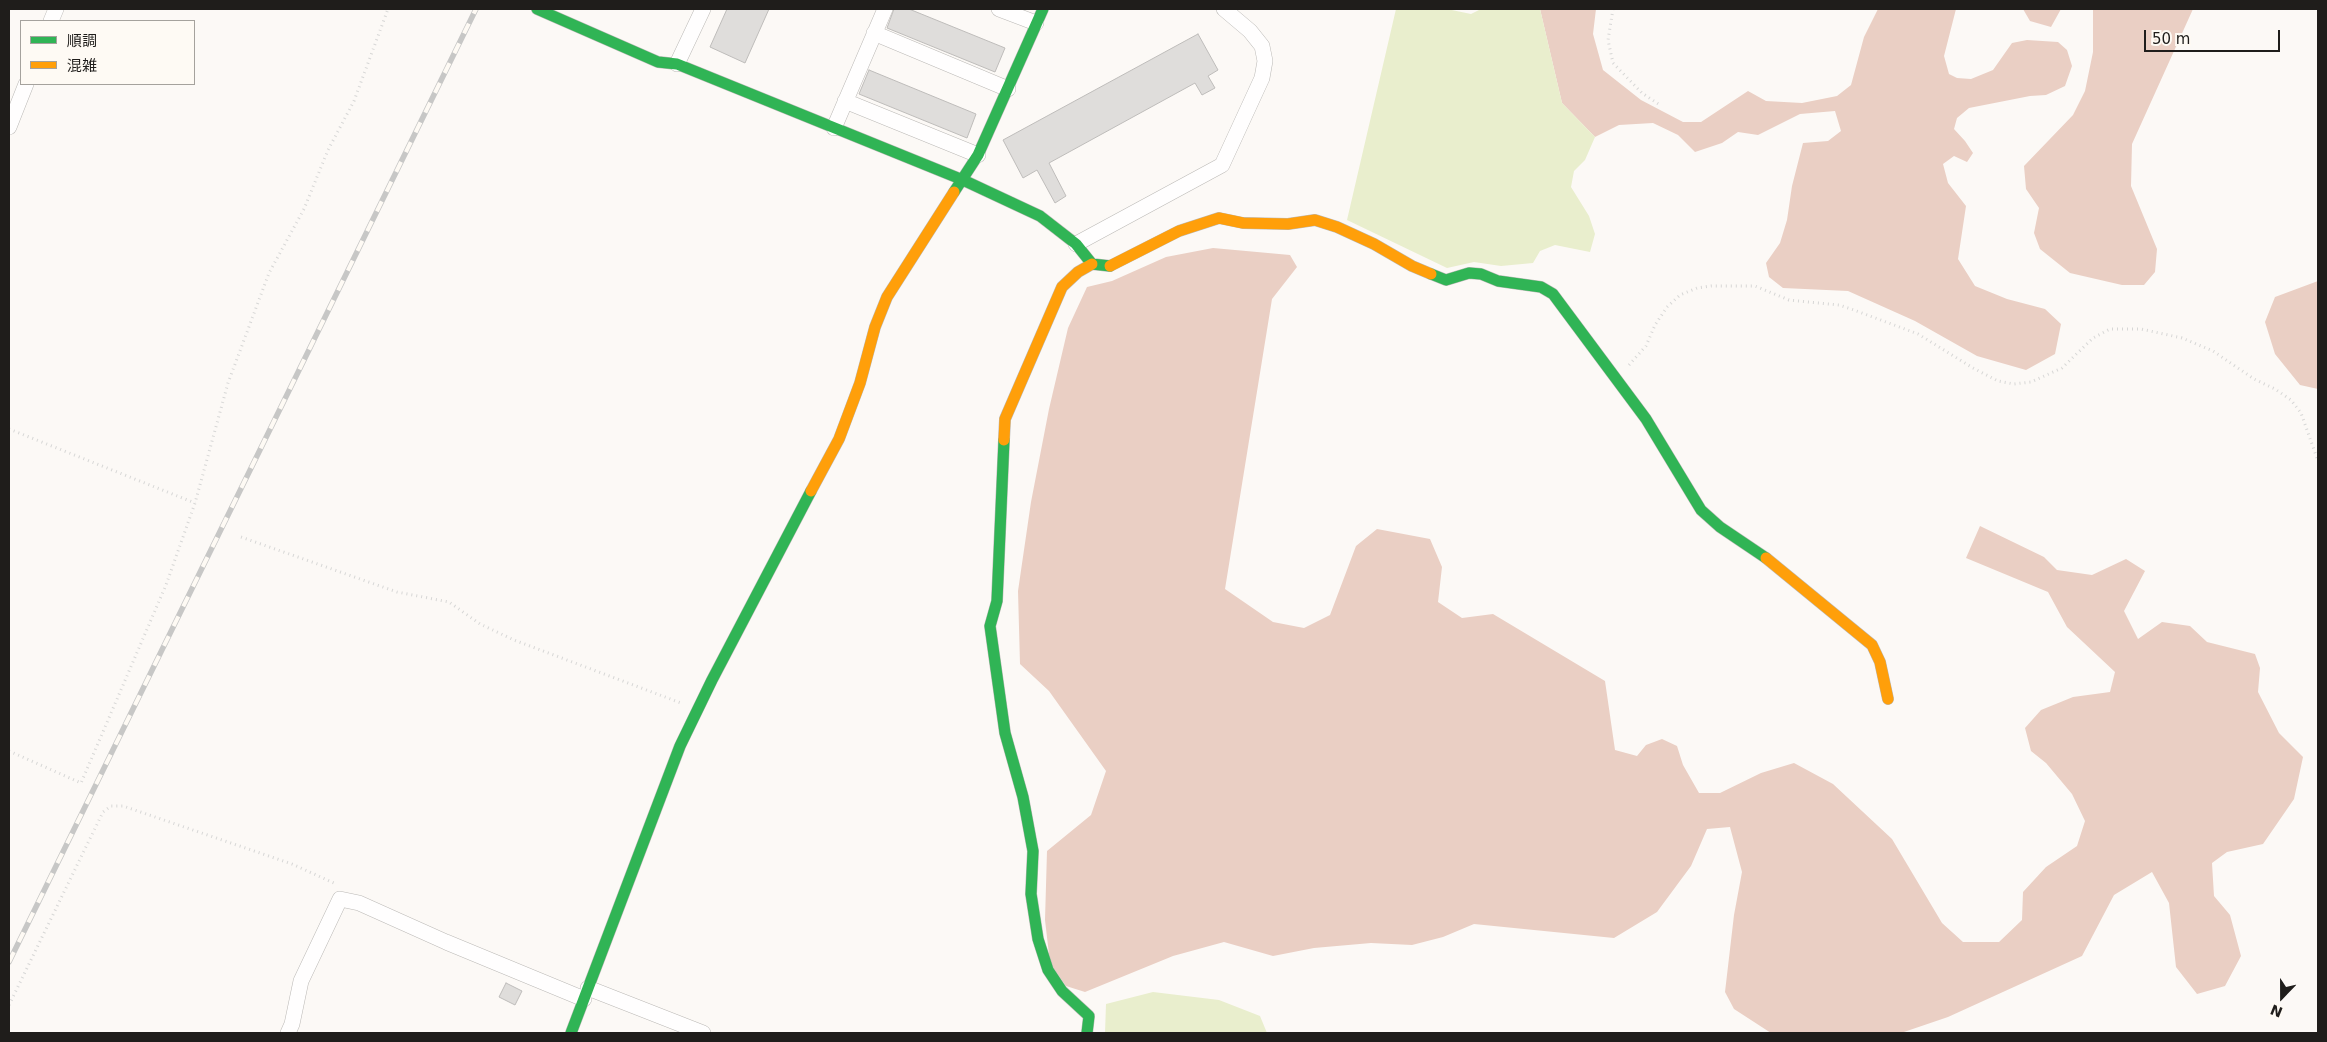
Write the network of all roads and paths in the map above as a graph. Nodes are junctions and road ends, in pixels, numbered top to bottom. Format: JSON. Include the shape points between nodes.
{"nodes":[{"id":1,"x":388,"y":9,"type":"edge"},
{"id":2,"x":537,"y":9,"type":"edge"},
{"id":3,"x":703,"y":9,"type":"edge"},
{"id":4,"x":885,"y":9,"type":"edge"},
{"id":5,"x":999,"y":9,"type":"edge"},
{"id":6,"x":1043,"y":9,"type":"edge"},
{"id":7,"x":1224,"y":9,"type":"edge"},
{"id":8,"x":1613,"y":9,"type":"edge"},
{"id":9,"x":1036,"y":24,"type":"junction"},
{"id":10,"x":874,"y":34,"type":"junction"},
{"id":11,"x":677,"y":64,"type":"junction"},
{"id":12,"x":26,"y":85,"type":"edge"},
{"id":13,"x":1008,"y":89,"type":"junction"},
{"id":14,"x":845,"y":102,"type":"junction"},
{"id":15,"x":1660,"y":104,"type":"dead end"},
{"id":16,"x":9,"y":127,"type":"edge"},
{"id":17,"x":834,"y":128,"type":"junction"},
{"id":18,"x":978,"y":155,"type":"junction"},
{"id":19,"x":963,"y":180,"type":"junction"},
{"id":20,"x":1076,"y":244,"type":"junction"},
{"id":21,"x":1092,"y":264,"type":"junction"},
{"id":22,"x":1612,"y":372,"type":"junction"},
{"id":23,"x":9,"y":429,"type":"edge"},
{"id":24,"x":2318,"y":461,"type":"edge"},
{"id":25,"x":195,"y":503,"type":"junction"},
{"id":26,"x":241,"y":537,"type":"dead end"},
{"id":27,"x":1888,"y":699,"type":"dead end"},
{"id":28,"x":698,"y":709,"type":"junction"},
{"id":29,"x":9,"y":751,"type":"edge"},
{"id":30,"x":340,"y":899,"type":"junction"},
{"id":31,"x":586,"y":993,"type":"junction"},
{"id":32,"x":9,"y":1006,"type":"edge"},
{"id":33,"x":288,"y":1033,"type":"edge"},
{"id":34,"x":571,"y":1033,"type":"edge"},
{"id":35,"x":703,"y":1033,"type":"edge"},
{"id":36,"x":1088,"y":1033,"type":"edge"}],
"edges":[{"from":1,"to":25,"type":"path","via":[[354,101],[328,150],[304,209],[269,273],[228,383]]},
{"from":2,"to":11,"type":"street","via":[[658,62]]},
{"from":3,"to":11,"type":"street"},
{"from":4,"to":10,"type":"street"},
{"from":5,"to":9,"type":"street"},
{"from":6,"to":9,"type":"street"},
{"from":7,"to":20,"type":"street","via":[[1262,46],[1264,60],[1262,78],[1222,165]]},
{"from":8,"to":15,"type":"path","via":[[1608,40],[1613,63],[1642,93]]},
{"from":9,"to":13,"type":"street"},
{"from":10,"to":13,"type":"street"},
{"from":10,"to":14,"type":"street"},
{"from":11,"to":17,"type":"street"},
{"from":12,"to":16,"type":"street"},
{"from":13,"to":18,"type":"street"},
{"from":14,"to":17,"type":"street"},
{"from":14,"to":18,"type":"street"},
{"from":17,"to":19,"type":"street"},
{"from":18,"to":19,"type":"street"},
{"from":19,"to":20,"type":"street","via":[[1040,216]]},
{"from":19,"to":28,"type":"street","via":[[902,269],[887,297],[860,383],[838,439]]},
{"from":20,"to":21,"type":"street"},
{"from":21,"to":22,"type":"street","via":[[1108,267],[1179,231],[1219,218],[1243,223],[1288,224],[1315,220],[1352,234],[1446,280],[1469,273],[1542,287],[1553,294]]},
{"from":21,"to":36,"type":"street","via":[[1062,287],[1005,419],[997,601],[990,626],[1005,733],[1023,797],[1033,852],[1031,894],[1038,939],[1048,970],[1089,1016]]},
{"from":22,"to":24,"type":"path","via":[[1638,358],[1655,324],[1680,295],[1711,286],[1755,286],[1789,300],[1846,307],[1918,334],[1973,368],[1998,381],[2014,384],[2031,382],[2062,368],[2093,338],[2110,329],[2141,329],[2182,338],[2213,351],[2254,380],[2291,400],[2301,413]]},
{"from":22,"to":27,"type":"street","via":[[1702,510],[1720,527],[1774,563],[1872,645],[1880,662]]},
{"from":23,"to":25,"type":"path"},
{"from":25,"to":29,"type":"path","via":[[166,585],[81,783]]},
{"from":26,"to":28,"type":"path","via":[[397,592],[450,602],[480,624],[514,640]]},
{"from":28,"to":31,"type":"street","via":[[680,746]]},
{"from":30,"to":31,"type":"street","via":[[359,903],[418,931]]},
{"from":30,"to":32,"type":"path","via":[[337,885],[292,864],[123,806],[111,806],[102,812]]},
{"from":30,"to":33,"type":"street","via":[[301,981]]},
{"from":31,"to":34,"type":"street"},
{"from":31,"to":35,"type":"street"}]}
